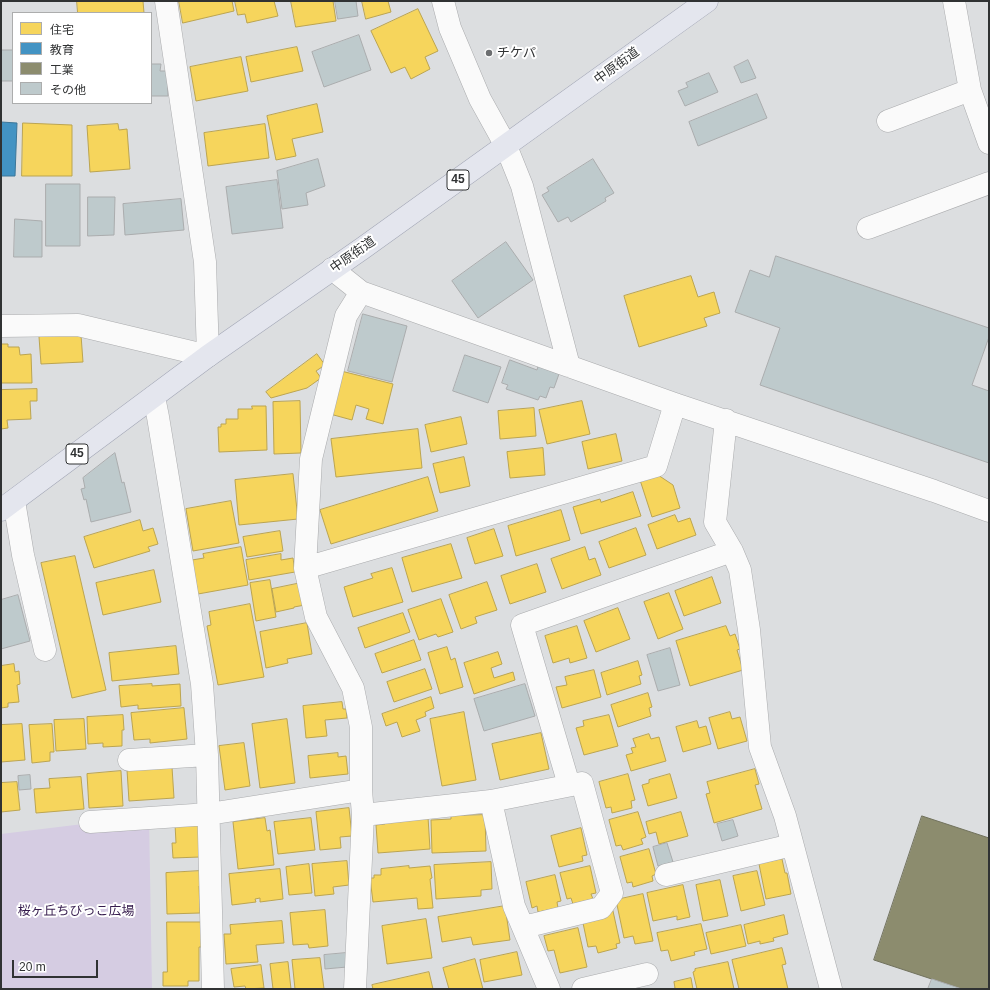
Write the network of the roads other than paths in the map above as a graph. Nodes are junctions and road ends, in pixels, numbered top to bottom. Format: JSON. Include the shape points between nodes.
{"nodes":[{"id":1,"x":166,"y":1,"type":"edge"},
{"id":2,"x":443,"y":1,"type":"edge"},
{"id":3,"x":707,"y":1,"type":"edge"},
{"id":4,"x":954,"y":1,"type":"edge"},
{"id":5,"x":970,"y":90,"type":"junction"},
{"id":6,"x":888,"y":121,"type":"dead end"},
{"id":7,"x":989,"y":143,"type":"edge"},
{"id":8,"x":506,"y":146,"type":"junction"},
{"id":9,"x":989,"y":183,"type":"edge"},
{"id":10,"x":868,"y":228,"type":"dead end"},
{"id":11,"x":332,"y":269,"type":"junction"},
{"id":12,"x":361,"y":292,"type":"junction"},
{"id":13,"x":1,"y":326,"type":"edge"},
{"id":14,"x":208,"y":356,"type":"junction"},
{"id":15,"x":569,"y":366,"type":"junction"},
{"id":16,"x":154,"y":397,"type":"junction"},
{"id":17,"x":675,"y":404,"type":"junction"},
{"id":18,"x":726,"y":420,"type":"junction"},
{"id":19,"x":7,"y":506,"type":"edge"},
{"id":20,"x":989,"y":511,"type":"edge"},
{"id":21,"x":732,"y":551,"type":"junction"},
{"id":22,"x":305,"y":568,"type":"junction"},
{"id":23,"x":45,"y":650,"type":"dead end"},
{"id":24,"x":206,"y":755,"type":"junction"},
{"id":25,"x":129,"y":760,"type":"dead end"},
{"id":26,"x":569,"y":785,"type":"junction"},
{"id":27,"x":361,"y":790,"type":"junction"},
{"id":28,"x":491,"y":801,"type":"junction"},
{"id":29,"x":208,"y":814,"type":"junction"},
{"id":30,"x":363,"y":815,"type":"junction"},
{"id":31,"x":90,"y":822,"type":"dead end"},
{"id":32,"x":792,"y":845,"type":"junction"},
{"id":33,"x":666,"y":875,"type":"dead end"},
{"id":34,"x":524,"y":927,"type":"junction"},
{"id":35,"x":648,"y":974,"type":"dead end"},
{"id":36,"x":213,"y":989,"type":"edge"},
{"id":37,"x":356,"y":989,"type":"edge"},
{"id":38,"x":549,"y":989,"type":"edge"},
{"id":39,"x":583,"y":989,"type":"edge"},
{"id":40,"x":831,"y":989,"type":"edge"}],
"edges":[{"from":1,"to":14,"type":"street","via":[[205,262]]},
{"from":2,"to":8,"type":"street","via":[[450,28],[480,99]]},
{"from":3,"to":8,"type":"main road","name":"中原街道","number":"45"},
{"from":4,"to":5,"type":"street"},
{"from":5,"to":6,"type":"street"},
{"from":5,"to":7,"type":"street"},
{"from":8,"to":11,"type":"main road","name":"中原街道","number":"45"},
{"from":8,"to":15,"type":"street","via":[[522,186]]},
{"from":9,"to":10,"type":"street"},
{"from":11,"to":12,"type":"street"},
{"from":11,"to":14,"type":"main road","name":"中原街道","number":"45"},
{"from":12,"to":15,"type":"street"},
{"from":12,"to":22,"type":"street","via":[[346,316],[311,459]]},
{"from":13,"to":14,"type":"street","via":[[78,325]]},
{"from":14,"to":16,"type":"main road","name":"中原街道","number":"45"},
{"from":15,"to":17,"type":"street"},
{"from":16,"to":19,"type":"main road","name":"中原街道","number":"45"},
{"from":16,"to":24,"type":"street","via":[[202,684]]},
{"from":17,"to":18,"type":"street"},
{"from":17,"to":22,"type":"street","via":[[656,466]]},
{"from":18,"to":20,"type":"street"},
{"from":18,"to":21,"type":"street","via":[[715,522]]},
{"from":19,"to":23,"type":"street","via":[[23,555]]},
{"from":21,"to":26,"type":"street","via":[[522,625]]},
{"from":21,"to":32,"type":"street","via":[[740,570],[749,630],[760,747],[785,816]]},
{"from":22,"to":27,"type":"street","via":[[316,617],[353,688],[361,727]]},
{"from":24,"to":25,"type":"street"},
{"from":24,"to":29,"type":"street"},
{"from":26,"to":28,"type":"street"},
{"from":26,"to":34,"type":"street","via":[[582,783],[612,893],[601,908]]},
{"from":27,"to":29,"type":"street"},
{"from":27,"to":30,"type":"street"},
{"from":28,"to":30,"type":"street"},
{"from":28,"to":34,"type":"street","via":[[514,906]]},
{"from":29,"to":31,"type":"street"},
{"from":29,"to":36,"type":"street"},
{"from":30,"to":37,"type":"street"},
{"from":32,"to":33,"type":"street"},
{"from":32,"to":40,"type":"street"},
{"from":34,"to":38,"type":"street"},
{"from":35,"to":39,"type":"street"}]}
